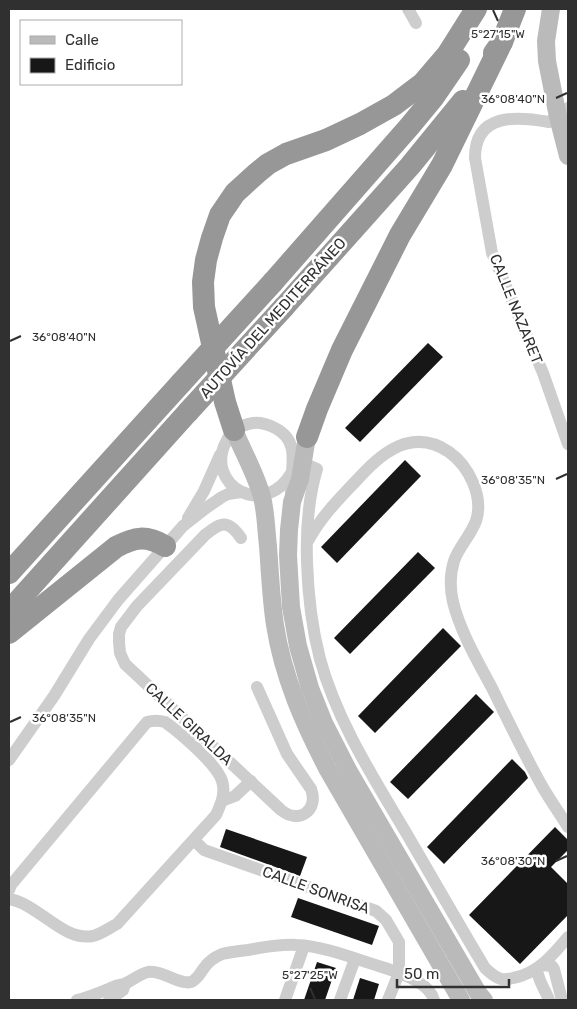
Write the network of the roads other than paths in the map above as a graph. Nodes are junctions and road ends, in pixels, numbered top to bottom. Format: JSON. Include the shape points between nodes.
{"nodes":[{"id":1,"x":408,"y":9,"type":"edge"},
{"id":2,"x":476,"y":9,"type":"edge"},
{"id":3,"x":487,"y":9,"type":"edge"},
{"id":4,"x":516,"y":9,"type":"edge"},
{"id":5,"x":551,"y":9,"type":"edge"},
{"id":6,"x":416,"y":23,"type":"dead end"},
{"id":7,"x":502,"y":42,"type":"junction"},
{"id":8,"x":563,"y":113,"type":"edge"},
{"id":9,"x":568,"y":156,"type":"edge"},
{"id":10,"x":234,"y":430,"type":"junction"},
{"id":11,"x":307,"y":437,"type":"joint"},
{"id":12,"x":568,"y":444,"type":"edge"},
{"id":13,"x":222,"y":452,"type":"junction"},
{"id":14,"x":300,"y":471,"type":"junction"},
{"id":15,"x":241,"y":492,"type":"junction"},
{"id":16,"x":262,"y":495,"type":"junction"},
{"id":17,"x":308,"y":516,"type":"junction"},
{"id":18,"x":183,"y":526,"type":"junction"},
{"id":19,"x":241,"y":538,"type":"dead end"},
{"id":20,"x":307,"y":543,"type":"junction"},
{"id":21,"x":165,"y":546,"type":"junction"},
{"id":22,"x":288,"y":555,"type":"junction"},
{"id":23,"x":9,"y":573,"type":"edge"},
{"id":24,"x":9,"y":611,"type":"edge"},
{"id":25,"x":9,"y":633,"type":"edge"},
{"id":26,"x":257,"y":687,"type":"dead end"},
{"id":27,"x":9,"y":760,"type":"edge"},
{"id":28,"x":251,"y":781,"type":"junction"},
{"id":29,"x":222,"y":800,"type":"junction"},
{"id":30,"x":568,"y":827,"type":"edge"},
{"id":31,"x":194,"y":840,"type":"junction"},
{"id":32,"x":9,"y":890,"type":"edge"},
{"id":33,"x":9,"y":900,"type":"edge"},
{"id":34,"x":568,"y":937,"type":"edge"},
{"id":35,"x":304,"y":946,"type":"junction"},
{"id":36,"x":355,"y":959,"type":"junction"},
{"id":37,"x":540,"y":967,"type":"junction"},
{"id":38,"x":399,"y":973,"type":"junction"},
{"id":39,"x":557,"y":981,"type":"junction"},
{"id":40,"x":125,"y":984,"type":"junction"},
{"id":41,"x":542,"y":986,"type":"junction"},
{"id":42,"x":78,"y":1000,"type":"edge"},
{"id":43,"x":109,"y":1000,"type":"edge"},
{"id":44,"x":286,"y":1000,"type":"edge"},
{"id":45,"x":340,"y":1000,"type":"edge"},
{"id":46,"x":388,"y":1000,"type":"edge"},
{"id":47,"x":434,"y":1000,"type":"edge"},
{"id":48,"x":461,"y":1000,"type":"edge"},
{"id":49,"x":484,"y":1000,"type":"edge"},
{"id":50,"x":549,"y":1000,"type":"edge"},
{"id":51,"x":562,"y":1000,"type":"edge"}],
"edges":[{"from":1,"to":6,"type":"street"},
{"from":2,"to":10,"type":"highway","via":[[447,56],[423,84],[360,124],[268,164],[235,193],[220,215],[206,260],[204,307]]},
{"from":3,"to":23,"type":"highway","name":"AUTOVÍA DEL MEDITERRÁNEO","bridge":true,"via":[[454,69],[409,127]]},
{"from":4,"to":7,"type":"highway","name":"AUTOVÍA DEL MEDITERRÁNEO"},
{"from":5,"to":8,"type":"main road","via":[[546,41],[547,61]]},
{"from":7,"to":11,"type":"highway","via":[[442,165],[400,235],[342,350]]},
{"from":7,"to":24,"type":"highway","name":"AUTOVÍA DEL MEDITERRÁNEO","bridge":true,"via":[[463,101],[410,166]]},
{"from":8,"to":9,"type":"main road"},
{"from":8,"to":12,"type":"street","name":"CALLE NAZARET","via":[[549,122],[510,119],[492,123],[478,139],[475,158],[492,253],[543,373]]},
{"from":10,"to":13,"type":"street"},
{"from":10,"to":14,"type":"street","via":[[255,423],[278,429],[290,443]]},
{"from":10,"to":16,"type":"main road"},
{"from":11,"to":14,"type":"main road"},
{"from":13,"to":15,"type":"street","via":[[224,473]]},
{"from":13,"to":18,"type":"street"},
{"from":14,"to":16,"type":"street","via":[[280,487]]},
{"from":14,"to":17,"type":"street"},
{"from":14,"to":22,"type":"main road","via":[[292,502]]},
{"from":15,"to":16,"type":"street"},
{"from":15,"to":18,"type":"street","via":[[222,497]]},
{"from":16,"to":48,"type":"main road","via":[[275,626],[295,700],[328,770]]},
{"from":17,"to":20,"type":"street"},
{"from":17,"to":22,"type":"street"},
{"from":18,"to":21,"type":"street"},
{"from":19,"to":28,"type":"street","name":"CALLE GIRALDA","via":[[228,524],[215,527],[137,606],[121,627],[119,642],[125,664]]},
{"from":20,"to":30,"type":"street","via":[[328,510],[374,462],[397,447],[424,442],[454,455],[470,477],[477,493],[478,507],[476,521],[454,560],[450,581],[453,602],[471,648],[542,786]]},
{"from":20,"to":37,"type":"street","via":[[308,585],[320,659],[347,728],[367,766],[485,968],[503,980],[524,976]]},
{"from":21,"to":25,"type":"highway","via":[[139,538],[116,547]]},
{"from":21,"to":27,"type":"street","via":[[89,639]]},
{"from":22,"to":49,"type":"main road","via":[[291,607],[298,646],[324,723],[348,770]]},
{"from":26,"to":28,"type":"street","name":"CALLE GIRALDA","via":[[287,754],[313,794],[312,806],[298,816],[286,814]]},
{"from":28,"to":29,"type":"street","via":[[235,796]]},
{"from":29,"to":31,"type":"street","via":[[216,815]]},
{"from":29,"to":32,"type":"street","via":[[222,781],[206,757],[165,722],[147,722]]},
{"from":31,"to":33,"type":"street","via":[[117,924],[92,936],[68,933],[37,912]]},
{"from":31,"to":38,"type":"street","name":"CALLE SONRISA","via":[[204,850],[376,911],[386,920],[399,942]]},
{"from":34,"to":37,"type":"street"},
{"from":35,"to":36,"type":"street"},
{"from":35,"to":40,"type":"street","via":[[268,946],[222,954],[204,966],[197,978],[190,982],[146,972]]},
{"from":35,"to":44,"type":"street"},
{"from":36,"to":38,"type":"street"},
{"from":36,"to":45,"type":"street"},
{"from":37,"to":39,"type":"street","via":[[552,966]]},
{"from":37,"to":41,"type":"street"},
{"from":38,"to":46,"type":"street"},
{"from":38,"to":47,"type":"street","via":[[425,986]]},
{"from":39,"to":41,"type":"street"},
{"from":39,"to":51,"type":"street"},
{"from":40,"to":42,"type":"street"},
{"from":40,"to":43,"type":"street","via":[[123,990]]},
{"from":41,"to":50,"type":"street"}]}
